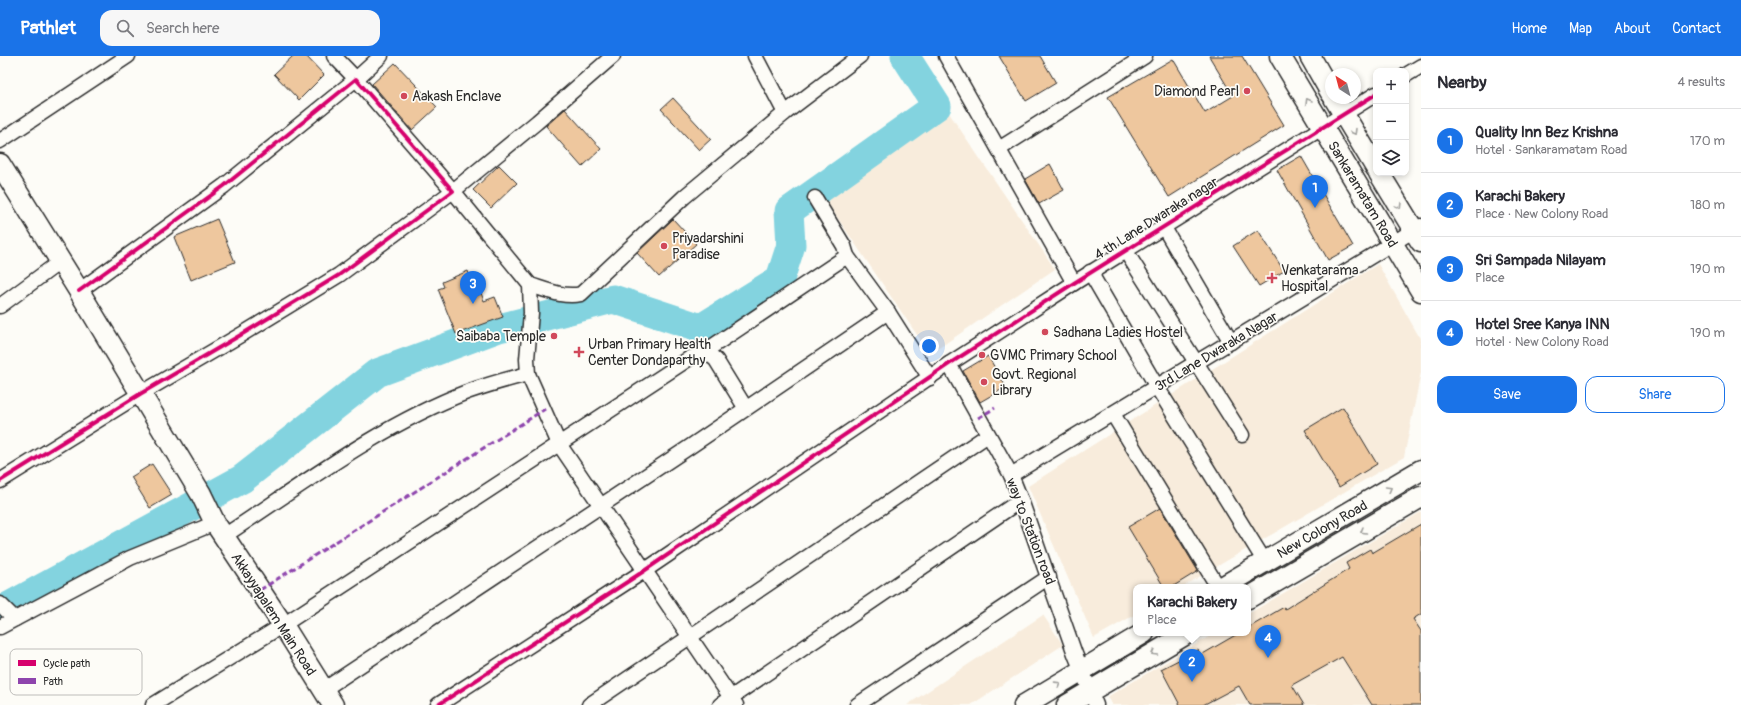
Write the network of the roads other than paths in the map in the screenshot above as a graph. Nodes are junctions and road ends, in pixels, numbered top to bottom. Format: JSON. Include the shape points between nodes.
{"nodes":[{"id":1,"x":128,"y":56,"type":"edge"},
{"id":2,"x":334,"y":56,"type":"edge"},
{"id":3,"x":381,"y":56,"type":"edge"},
{"id":4,"x":613,"y":56,"type":"edge"},
{"id":5,"x":755,"y":56,"type":"edge"},
{"id":6,"x":860,"y":56,"type":"edge"},
{"id":7,"x":946,"y":56,"type":"edge"},
{"id":8,"x":1146,"y":56,"type":"edge"},
{"id":9,"x":1280,"y":56,"type":"edge"},
{"id":10,"x":1310,"y":56,"type":"edge"},
{"id":11,"x":1421,"y":66,"type":"edge"},
{"id":12,"x":1409,"y":73,"type":"edge"},
{"id":13,"x":356,"y":79,"type":"junction"},
{"id":14,"x":1325,"y":82,"type":"edge"},
{"id":15,"x":1373,"y":95,"type":"edge"},
{"id":16,"x":1339,"y":106,"type":"edge"},
{"id":17,"x":785,"y":113,"type":"junction"},
{"id":18,"x":1323,"y":126,"type":"junction"},
{"id":19,"x":0,"y":141,"type":"edge"},
{"id":20,"x":999,"y":148,"type":"junction"},
{"id":21,"x":1373,"y":163,"type":"edge"},
{"id":22,"x":0,"y":164,"type":"edge"},
{"id":23,"x":1381,"y":176,"type":"edge"},
{"id":24,"x":453,"y":191,"type":"junction"},
{"id":25,"x":815,"y":198,"type":"dead end"},
{"id":26,"x":1163,"y":226,"type":"junction"},
{"id":27,"x":1419,"y":233,"type":"edge"},
{"id":28,"x":1392,"y":244,"type":"junction"},
{"id":29,"x":1125,"y":250,"type":"junction"},
{"id":30,"x":847,"y":256,"type":"junction"},
{"id":31,"x":61,"y":261,"type":"junction"},
{"id":32,"x":1090,"y":272,"type":"junction"},
{"id":33,"x":1074,"y":283,"type":"junction"},
{"id":34,"x":530,"y":284,"type":"junction"},
{"id":35,"x":79,"y":291,"type":"junction"},
{"id":36,"x":1421,"y":291,"type":"edge"},
{"id":37,"x":0,"y":306,"type":"edge"},
{"id":38,"x":888,"y":312,"type":"junction"},
{"id":39,"x":1231,"y":342,"type":"junction"},
{"id":40,"x":701,"y":354,"type":"junction"},
{"id":41,"x":1195,"y":363,"type":"junction"},
{"id":42,"x":949,"y":364,"type":"junction"},
{"id":43,"x":528,"y":374,"type":"junction"},
{"id":44,"x":930,"y":378,"type":"junction"},
{"id":45,"x":1157,"y":387,"type":"junction"},
{"id":46,"x":140,"y":394,"type":"junction"},
{"id":47,"x":746,"y":407,"type":"junction"},
{"id":48,"x":1113,"y":414,"type":"junction"},
{"id":49,"x":988,"y":435,"type":"junction"},
{"id":50,"x":1242,"y":436,"type":"dead end"},
{"id":51,"x":559,"y":444,"type":"junction"},
{"id":52,"x":1421,"y":470,"type":"edge"},
{"id":53,"x":1011,"y":475,"type":"junction"},
{"id":54,"x":0,"y":481,"type":"edge"},
{"id":55,"x":1421,"y":497,"type":"edge"},
{"id":56,"x":1021,"y":500,"type":"junction"},
{"id":57,"x":600,"y":506,"type":"junction"},
{"id":58,"x":217,"y":524,"type":"junction"},
{"id":59,"x":1265,"y":562,"type":"junction"},
{"id":60,"x":644,"y":571,"type":"junction"},
{"id":61,"x":1049,"y":577,"type":"junction"},
{"id":62,"x":1216,"y":584,"type":"edge"},
{"id":63,"x":1227,"y":584,"type":"edge"},
{"id":64,"x":1251,"y":596,"type":"edge"},
{"id":65,"x":8,"y":612,"type":"edge"},
{"id":66,"x":283,"y":625,"type":"junction"},
{"id":67,"x":0,"y":627,"type":"edge"},
{"id":68,"x":1139,"y":636,"type":"edge"},
{"id":69,"x":1184,"y":636,"type":"edge"},
{"id":70,"x":689,"y":637,"type":"junction"},
{"id":71,"x":1081,"y":670,"type":"junction"},
{"id":72,"x":328,"y":697,"type":"edge"},
{"id":73,"x":1093,"y":698,"type":"edge"},
{"id":74,"x":729,"y":703,"type":"edge"},
{"id":75,"x":153,"y":705,"type":"edge"},
{"id":76,"x":438,"y":705,"type":"edge"},
{"id":77,"x":589,"y":705,"type":"edge"},
{"id":78,"x":858,"y":705,"type":"edge"},
{"id":79,"x":1024,"y":705,"type":"edge"},
{"id":80,"x":1066,"y":705,"type":"edge"}],
"edges":[{"from":1,"to":19,"type":"street"},
{"from":2,"to":13,"type":"street"},
{"from":3,"to":13,"type":"street"},
{"from":4,"to":24,"type":"street","via":[[532,127]]},
{"from":5,"to":17,"type":"street"},
{"from":6,"to":17,"type":"street"},
{"from":7,"to":20,"type":"street"},
{"from":8,"to":20,"type":"street"},
{"from":18,"to":9,"type":"main road","name":"Sankaramatam Road","one_way":true},
{"from":10,"to":14,"type":"main road"},
{"from":11,"to":12,"type":"street"},
{"from":13,"to":24,"type":"street"},
{"from":13,"to":35,"type":"street","via":[[224,186]]},
{"from":15,"to":16,"type":"street","name":"4 th Lane Dwaraka nagar"},
{"from":16,"to":18,"type":"street","name":"4 th Lane Dwaraka nagar"},
{"from":16,"to":21,"type":"main road","name":"Sankaramatam Road","one_way":true},
{"from":17,"to":34,"type":"street","via":[[684,197],[581,294],[562,295]]},
{"from":18,"to":26,"type":"street","name":"4 th Lane Dwaraka nagar"},
{"from":18,"to":28,"type":"main road","name":"Sankaramatam Road"},
{"from":20,"to":33,"type":"street"},
{"from":22,"to":31,"type":"main road","name":"Akkayyapalem Main Road"},
{"from":23,"to":27,"type":"main road","name":"Sankaramatam Road","one_way":true},
{"from":24,"to":34,"type":"street"},
{"from":24,"to":46,"type":"street","via":[[339,275]]},
{"from":25,"to":30,"type":"street","via":[[844,246]]},
{"from":26,"to":29,"type":"street","name":"4 th Lane Dwaraka nagar"},
{"from":26,"to":39,"type":"street"},
{"from":27,"to":28,"type":"street","name":"3rd Lane Dwaraka Nagar"},
{"from":28,"to":36,"type":"main road","name":"Sankaramatam Road"},
{"from":28,"to":39,"type":"street","name":"3rd Lane Dwaraka Nagar"},
{"from":29,"to":32,"type":"street","name":"4 th Lane Dwaraka nagar"},
{"from":29,"to":41,"type":"street"},
{"from":30,"to":38,"type":"street"},
{"from":30,"to":40,"type":"street"},
{"from":31,"to":35,"type":"main road","name":"Akkayyapalem Main Road"},
{"from":31,"to":37,"type":"street"},
{"from":32,"to":33,"type":"street","name":"4 th Lane Dwaraka nagar"},
{"from":32,"to":45,"type":"street"},
{"from":33,"to":42,"type":"street","name":"4 th Lane Dwaraka nagar"},
{"from":34,"to":43,"type":"street"},
{"from":35,"to":46,"type":"main road","name":"Akkayyapalem Main Road"},
{"from":38,"to":44,"type":"street"},
{"from":38,"to":47,"type":"street"},
{"from":39,"to":41,"type":"street","name":"3rd Lane Dwaraka Nagar"},
{"from":40,"to":47,"type":"street","via":[[710,354],[716,360]]},
{"from":40,"to":51,"type":"street","via":[[690,358]]},
{"from":41,"to":45,"type":"street","name":"3rd Lane Dwaraka Nagar"},
{"from":41,"to":50,"type":"street"},
{"from":42,"to":44,"type":"street","name":"4 th Lane Dwaraka nagar"},
{"from":42,"to":49,"type":"street","name":"way to Station road"},
{"from":43,"to":51,"type":"street"},
{"from":43,"to":58,"type":"street","via":[[467,392],[434,406]]},
{"from":44,"to":60,"type":"street","name":"4 th Lane Dwaraka nagar"},
{"from":45,"to":48,"type":"street","name":"3rd Lane Dwaraka Nagar"},
{"from":45,"to":59,"type":"street"},
{"from":46,"to":54,"type":"street"},
{"from":46,"to":58,"type":"main road","name":"Akkayyapalem Main Road"},
{"from":47,"to":57,"type":"street"},
{"from":48,"to":53,"type":"street","name":"3rd Lane Dwaraka Nagar"},
{"from":48,"to":62,"type":"street"},
{"from":49,"to":53,"type":"street","name":"way to Station road"},
{"from":49,"to":70,"type":"street"},
{"from":51,"to":57,"type":"street"},
{"from":51,"to":66,"type":"street"},
{"from":59,"to":52,"type":"main road","name":"New Colony Road","one_way":true},
{"from":53,"to":56,"type":"street","name":"way to Station road"},
{"from":55,"to":64,"type":"main road","name":"New Colony Road","one_way":true},
{"from":56,"to":61,"type":"street","name":"way to Station road"},
{"from":56,"to":74,"type":"street"},
{"from":57,"to":60,"type":"street"},
{"from":57,"to":72,"type":"street"},
{"from":58,"to":65,"type":"street","via":[[130,558]]},
{"from":58,"to":66,"type":"main road","name":"Akkayyapalem Main Road"},
{"from":59,"to":63,"type":"main road","name":"New Colony Road"},
{"from":60,"to":70,"type":"street"},
{"from":60,"to":76,"type":"street","name":"4 th Lane Dwaraka nagar"},
{"from":61,"to":71,"type":"street","name":"way to Station road"},
{"from":61,"to":78,"type":"street"},
{"from":65,"to":67,"type":"street"},
{"from":66,"to":72,"type":"main road","name":"Akkayyapalem Main Road"},
{"from":66,"to":75,"type":"street"},
{"from":68,"to":71,"type":"main road"},
{"from":69,"to":73,"type":"main road","one_way":true},
{"from":70,"to":74,"type":"street"},
{"from":70,"to":77,"type":"street"},
{"from":71,"to":73,"type":"street","name":"way to Station road"},
{"from":79,"to":71,"type":"main road","one_way":true},
{"from":73,"to":80,"type":"main road"}]}
